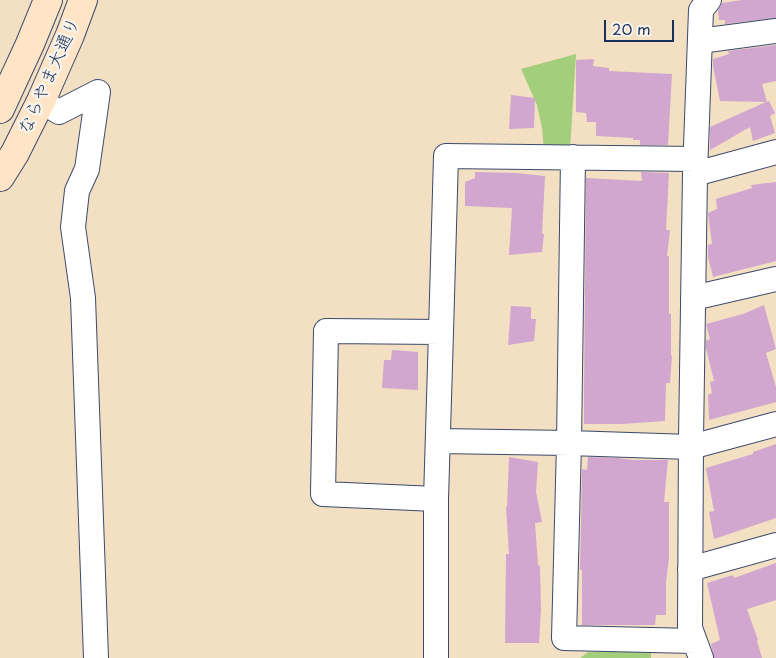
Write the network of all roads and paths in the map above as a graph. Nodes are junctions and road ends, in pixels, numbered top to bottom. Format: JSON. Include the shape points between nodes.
{"nodes":[{"id":1,"x":48,"y":0,"type":"edge"},
{"id":2,"x":83,"y":0,"type":"edge"},
{"id":3,"x":709,"y":0,"type":"edge"},
{"id":4,"x":776,"y":30,"type":"edge"},
{"id":5,"x":700,"y":41,"type":"junction"},
{"id":6,"x":41,"y":101,"type":"junction"},
{"id":7,"x":0,"y":110,"type":"edge"},
{"id":8,"x":776,"y":152,"type":"edge"},
{"id":9,"x":573,"y":158,"type":"junction"},
{"id":10,"x":695,"y":166,"type":"junction"},
{"id":11,"x":0,"y":177,"type":"edge"},
{"id":12,"x":776,"y":278,"type":"edge"},
{"id":13,"x":693,"y":298,"type":"junction"},
{"id":14,"x":441,"y":332,"type":"junction"},
{"id":15,"x":776,"y":424,"type":"edge"},
{"id":16,"x":438,"y":441,"type":"junction"},
{"id":17,"x":569,"y":443,"type":"junction"},
{"id":18,"x":691,"y":447,"type":"junction"},
{"id":19,"x":436,"y":499,"type":"junction"},
{"id":20,"x":776,"y":545,"type":"edge"},
{"id":21,"x":690,"y":569,"type":"junction"},
{"id":22,"x":564,"y":648,"type":"edge"},
{"id":23,"x":698,"y":650,"type":"edge"},
{"id":24,"x":96,"y":658,"type":"edge"},
{"id":25,"x":436,"y":658,"type":"edge"}],
"edges":[{"from":1,"to":7,"type":"street","name":"ならやま大通り"},
{"from":2,"to":6,"type":"street","name":"ならやま大通り"},
{"from":3,"to":5,"type":"street","via":[[701,10]]},
{"from":4,"to":5,"type":"street"},
{"from":5,"to":10,"type":"street"},
{"from":6,"to":11,"type":"street","name":"ならやま大通り"},
{"from":6,"to":24,"type":"street","via":[[59,112],[98,92],[87,170],[77,191],[73,227],[83,298]]},
{"from":8,"to":10,"type":"street"},
{"from":9,"to":10,"type":"street"},
{"from":9,"to":14,"type":"street","via":[[446,156]]},
{"from":9,"to":17,"type":"street"},
{"from":10,"to":13,"type":"street"},
{"from":12,"to":13,"type":"street"},
{"from":13,"to":18,"type":"street"},
{"from":14,"to":16,"type":"street"},
{"from":14,"to":19,"type":"street","via":[[326,331],[324,494]]},
{"from":15,"to":18,"type":"street"},
{"from":16,"to":17,"type":"street"},
{"from":16,"to":19,"type":"street"},
{"from":17,"to":18,"type":"street"},
{"from":17,"to":22,"type":"street"},
{"from":18,"to":21,"type":"street"},
{"from":19,"to":25,"type":"street"},
{"from":20,"to":21,"type":"street"},
{"from":21,"to":23,"type":"street","via":[[690,628]]},
{"from":22,"to":23,"type":"street"}]}
